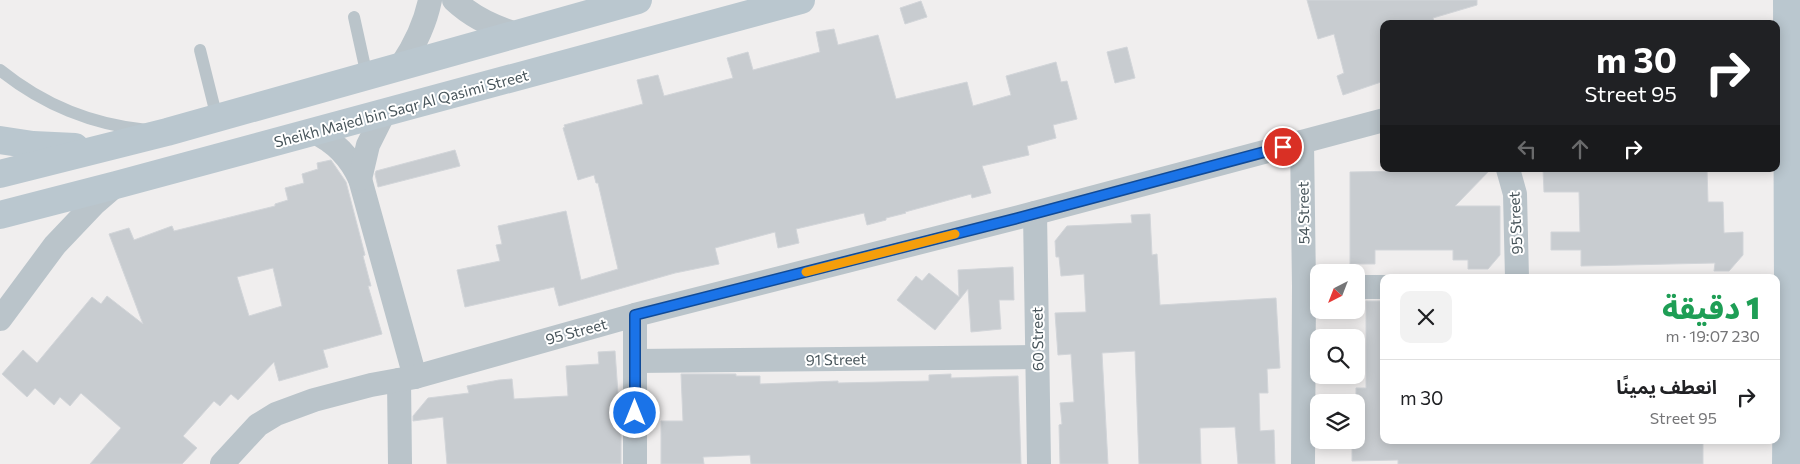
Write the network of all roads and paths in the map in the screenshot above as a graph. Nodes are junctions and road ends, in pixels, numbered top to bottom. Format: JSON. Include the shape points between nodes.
{"nodes":[{"id":1,"x":430,"y":0,"type":"edge"},
{"id":2,"x":454,"y":0,"type":"edge"},
{"id":3,"x":638,"y":0,"type":"edge"},
{"id":4,"x":801,"y":0,"type":"edge"},
{"id":5,"x":1789,"y":4,"type":"edge"},
{"id":6,"x":354,"y":17,"type":"dead end"},
{"id":7,"x":517,"y":34,"type":"junction"},
{"id":8,"x":200,"y":50,"type":"dead end"},
{"id":9,"x":401,"y":66,"type":"junction"},
{"id":10,"x":0,"y":70,"type":"edge"},
{"id":11,"x":367,"y":76,"type":"junction"},
{"id":12,"x":384,"y":113,"type":"junction"},
{"id":13,"x":217,"y":118,"type":"junction"},
{"id":14,"x":1380,"y":121,"type":"edge"},
{"id":15,"x":167,"y":132,"type":"junction"},
{"id":16,"x":314,"y":132,"type":"junction"},
{"id":17,"x":0,"y":140,"type":"edge"},
{"id":18,"x":1302,"y":142,"type":"junction"},
{"id":19,"x":96,"y":149,"type":"junction"},
{"id":20,"x":1509,"y":172,"type":"edge"},
{"id":21,"x":0,"y":174,"type":"edge"},
{"id":22,"x":360,"y":180,"type":"junction"},
{"id":23,"x":116,"y":185,"type":"junction"},
{"id":24,"x":1035,"y":213,"type":"junction"},
{"id":25,"x":4,"y":218,"type":"edge"},
{"id":26,"x":1310,"y":270,"type":"edge"},
{"id":27,"x":1517,"y":274,"type":"edge"},
{"id":28,"x":1365,"y":287,"type":"edge"},
{"id":29,"x":1380,"y":287,"type":"edge"},
{"id":30,"x":1782,"y":291,"type":"edge"},
{"id":31,"x":1310,"y":308,"type":"edge"},
{"id":32,"x":635,"y":315,"type":"junction"},
{"id":33,"x":0,"y":319,"type":"edge"},
{"id":34,"x":1038,"y":357,"type":"junction"},
{"id":35,"x":1794,"y":358,"type":"edge"},
{"id":36,"x":635,"y":361,"type":"junction"},
{"id":37,"x":407,"y":378,"type":"junction"},
{"id":38,"x":222,"y":464,"type":"edge"},
{"id":39,"x":400,"y":464,"type":"edge"},
{"id":40,"x":635,"y":464,"type":"edge"},
{"id":41,"x":1039,"y":464,"type":"edge"},
{"id":42,"x":1303,"y":464,"type":"edge"},
{"id":43,"x":1786,"y":464,"type":"edge"}],
"edges":[{"from":1,"to":9,"type":"street","via":[[420,33]]},
{"from":2,"to":7,"type":"street","via":[[478,19]]},
{"from":3,"to":7,"type":"main road"},
{"from":4,"to":12,"type":"main road","name":"Sheikh Majed bin Saqr Al Qasimi Street"},
{"from":5,"to":30,"type":"main road"},
{"from":6,"to":11,"type":"lane"},
{"from":7,"to":9,"type":"main road"},
{"from":8,"to":13,"type":"lane"},
{"from":9,"to":11,"type":"main road"},
{"from":10,"to":15,"type":"lane","via":[[39,98],[75,113],[118,125]]},
{"from":11,"to":13,"type":"main road"},
{"from":12,"to":16,"type":"main road","name":"Sheikh Majed bin Saqr Al Qasimi Street"},
{"from":12,"to":22,"type":"street","via":[[368,145]]},
{"from":13,"to":15,"type":"main road"},
{"from":14,"to":18,"type":"street","name":"95 Street"},
{"from":15,"to":19,"type":"main road"},
{"from":16,"to":22,"type":"street","via":[[342,150]]},
{"from":16,"to":23,"type":"main road","name":"Sheikh Majed bin Saqr Al Qasimi Street"},
{"from":17,"to":19,"type":"main road"},
{"from":18,"to":24,"type":"street","name":"95 Street"},
{"from":18,"to":26,"type":"street","name":"54 Street"},
{"from":19,"to":21,"type":"main road"},
{"from":20,"to":27,"type":"street","name":"95 Street","via":[[1515,194]]},
{"from":22,"to":37,"type":"street"},
{"from":23,"to":25,"type":"main road","name":"Sheikh Majed bin Saqr Al Qasimi Street"},
{"from":23,"to":33,"type":"street","via":[[55,245]]},
{"from":24,"to":32,"type":"street","name":"95 Street"},
{"from":24,"to":34,"type":"street","name":"60 Street"},
{"from":28,"to":29,"type":"street"},
{"from":30,"to":35,"type":"main road"},
{"from":31,"to":42,"type":"street","name":"54 Street"},
{"from":32,"to":36,"type":"street"},
{"from":32,"to":37,"type":"street","name":"95 Street"},
{"from":34,"to":36,"type":"street","name":"91 Street"},
{"from":34,"to":41,"type":"street","name":"60 Street"},
{"from":35,"to":43,"type":"main road"},
{"from":36,"to":40,"type":"street"},
{"from":37,"to":38,"type":"street","name":"95 Street","via":[[342,392],[276,414],[250,432]]},
{"from":37,"to":39,"type":"street"}]}
